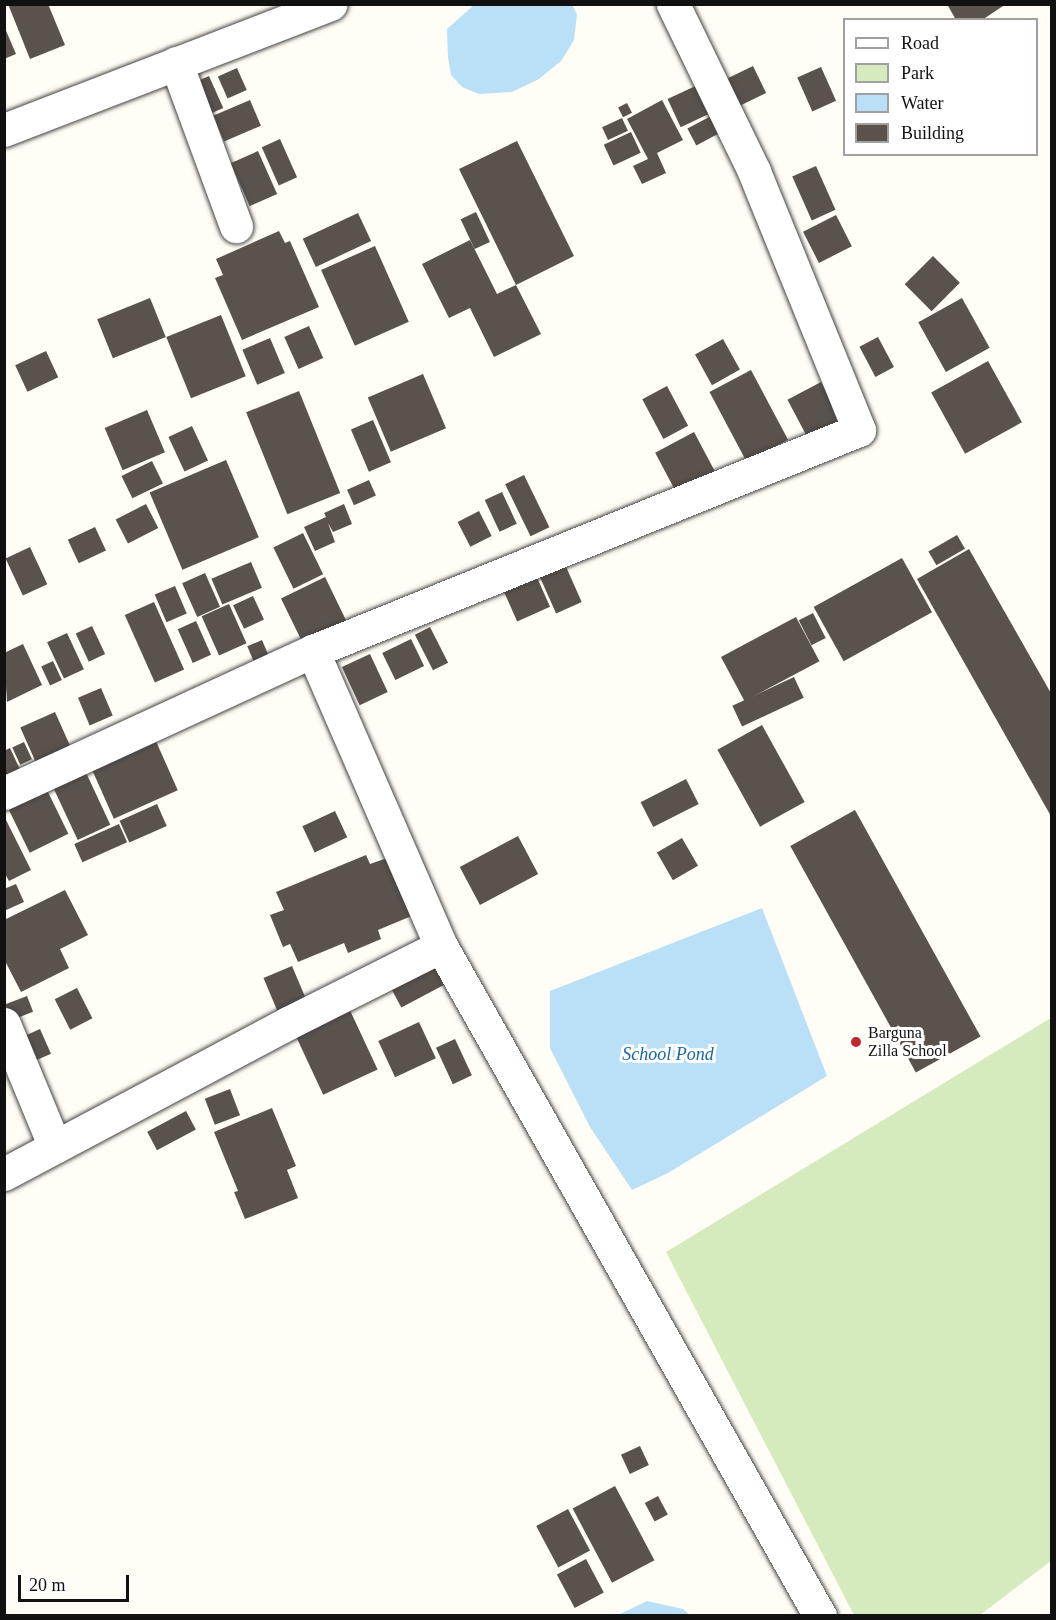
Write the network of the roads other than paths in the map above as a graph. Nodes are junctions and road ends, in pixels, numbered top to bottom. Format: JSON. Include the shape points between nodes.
{"nodes":[{"id":1,"x":330,"y":4,"type":"edge"},
{"id":2,"x":673,"y":4,"type":"edge"},
{"id":3,"x":176,"y":63,"type":"junction"},
{"id":4,"x":4,"y":130,"type":"edge"},
{"id":5,"x":236,"y":226,"type":"dead end"},
{"id":6,"x":313,"y":651,"type":"junction"},
{"id":7,"x":4,"y":794,"type":"edge"},
{"id":8,"x":441,"y":946,"type":"junction"},
{"id":9,"x":4,"y":1024,"type":"edge"},
{"id":10,"x":55,"y":1147,"type":"junction"},
{"id":11,"x":4,"y":1174,"type":"edge"},
{"id":12,"x":820,"y":1616,"type":"edge"}],
"edges":[{"from":1,"to":3,"type":"street"},
{"from":2,"to":6,"type":"street","via":[[754,171],[859,430]]},
{"from":3,"to":4,"type":"street"},
{"from":3,"to":5,"type":"street"},
{"from":6,"to":7,"type":"street"},
{"from":6,"to":8,"type":"street"},
{"from":8,"to":10,"type":"street"},
{"from":8,"to":12,"type":"street"},
{"from":9,"to":10,"type":"street"},
{"from":10,"to":11,"type":"street"}]}
